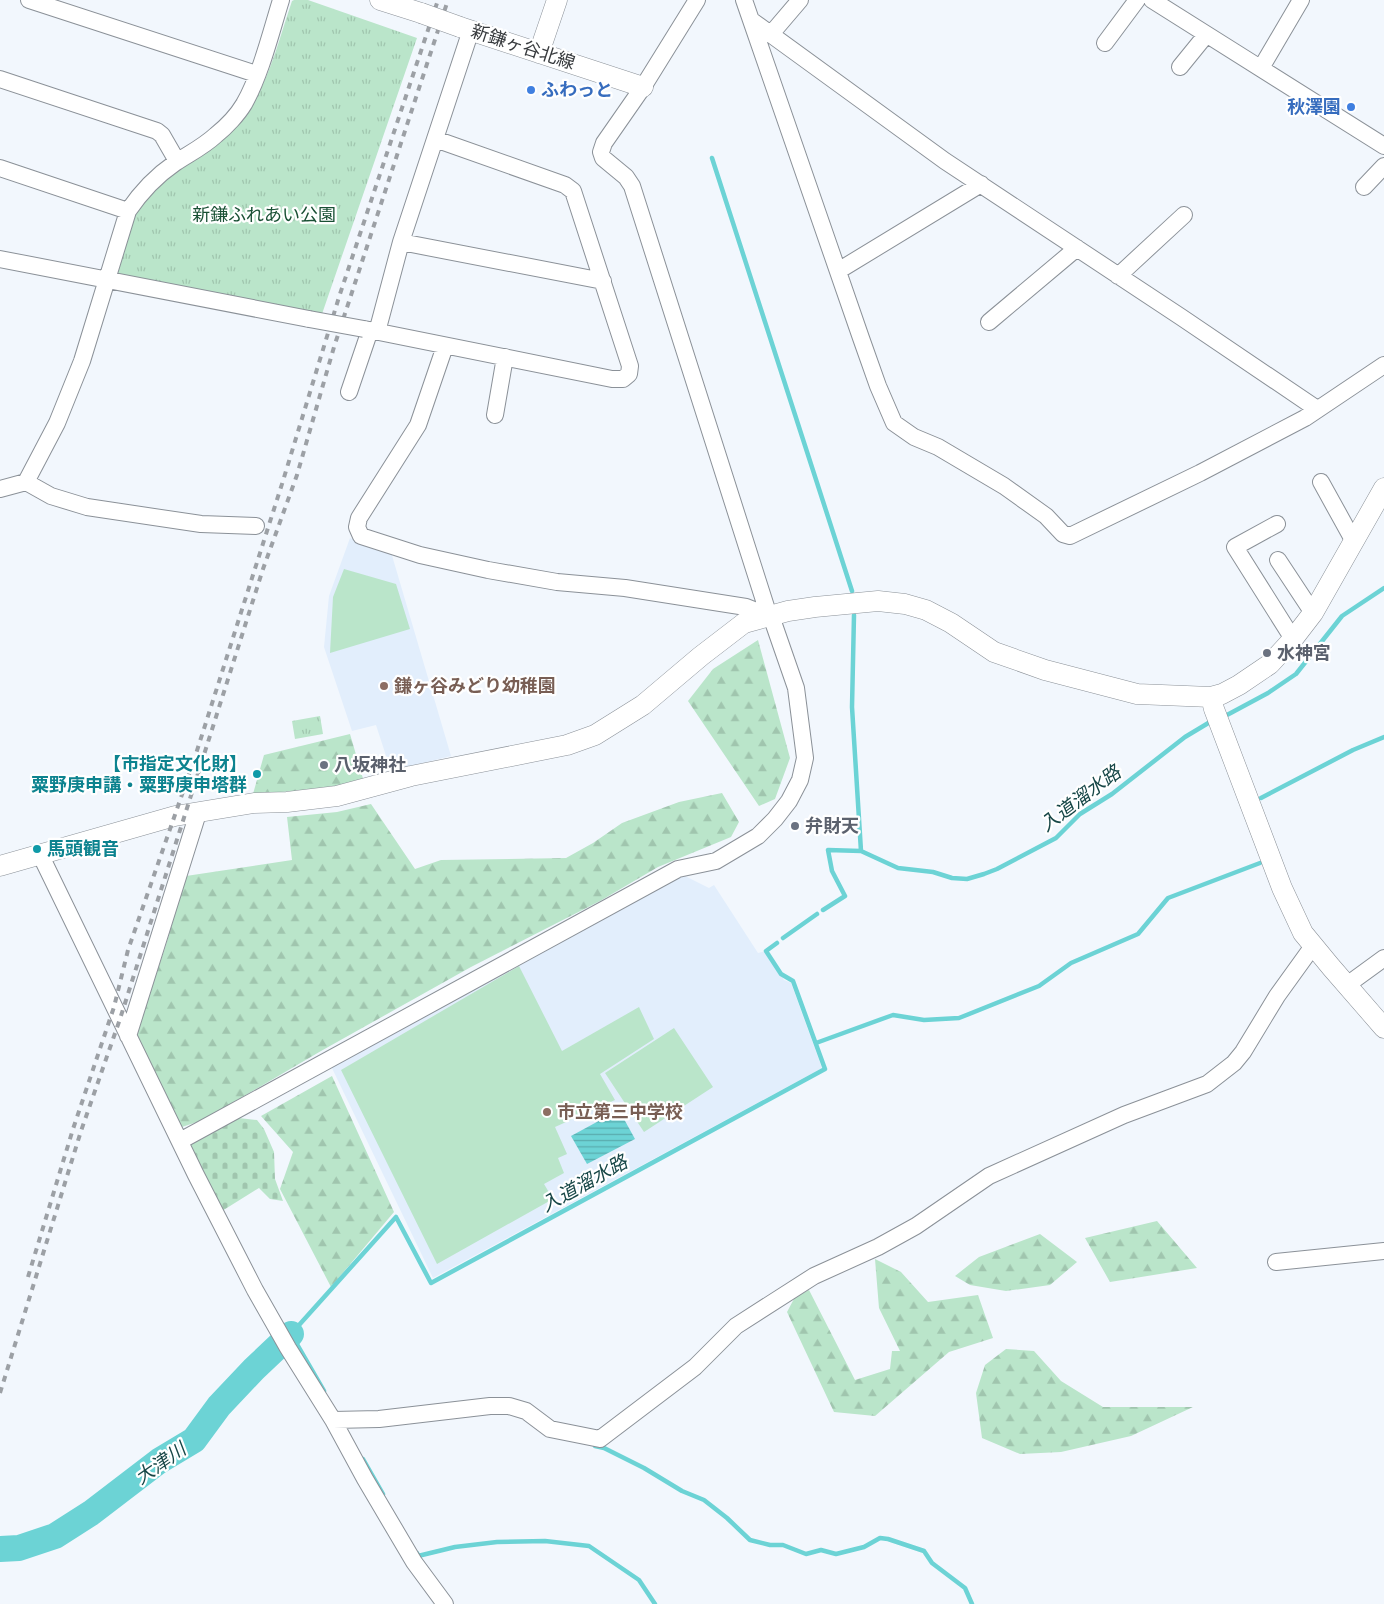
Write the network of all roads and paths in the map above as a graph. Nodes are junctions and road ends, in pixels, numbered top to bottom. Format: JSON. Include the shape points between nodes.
{"nodes":[{"id":1,"x":29,"y":0,"type":"edge"},
{"id":2,"x":282,"y":0,"type":"edge"},
{"id":3,"x":380,"y":0,"type":"edge"},
{"id":4,"x":557,"y":0,"type":"edge"},
{"id":5,"x":697,"y":0,"type":"edge"},
{"id":6,"x":744,"y":0,"type":"edge"},
{"id":7,"x":800,"y":0,"type":"edge"},
{"id":8,"x":1137,"y":0,"type":"edge"},
{"id":9,"x":1152,"y":0,"type":"edge"},
{"id":10,"x":1301,"y":0,"type":"edge"},
{"id":11,"x":751,"y":20,"type":"junction"},
{"id":12,"x":465,"y":29,"type":"junction"},
{"id":13,"x":771,"y":34,"type":"junction"},
{"id":14,"x":1206,"y":34,"type":"junction"},
{"id":15,"x":1105,"y":44,"type":"dead end"},
{"id":16,"x":540,"y":53,"type":"junction"},
{"id":17,"x":1180,"y":67,"type":"dead end"},
{"id":18,"x":1261,"y":68,"type":"junction"},
{"id":19,"x":256,"y":74,"type":"junction"},
{"id":20,"x":0,"y":79,"type":"edge"},
{"id":21,"x":643,"y":87,"type":"junction"},
{"id":22,"x":435,"y":139,"type":"junction"},
{"id":23,"x":1384,"y":146,"type":"edge"},
{"id":24,"x":177,"y":161,"type":"junction"},
{"id":25,"x":1384,"y":166,"type":"edge"},
{"id":26,"x":0,"y":168,"type":"edge"},
{"id":27,"x":980,"y":184,"type":"junction"},
{"id":28,"x":1364,"y":187,"type":"dead end"},
{"id":29,"x":128,"y":211,"type":"junction"},
{"id":30,"x":1184,"y":215,"type":"dead end"},
{"id":31,"x":401,"y":242,"type":"junction"},
{"id":32,"x":1077,"y":248,"type":"junction"},
{"id":33,"x":0,"y":259,"type":"edge"},
{"id":34,"x":838,"y":271,"type":"junction"},
{"id":35,"x":1118,"y":276,"type":"junction"},
{"id":36,"x":107,"y":280,"type":"junction"},
{"id":37,"x":603,"y":281,"type":"junction"},
{"id":38,"x":988,"y":322,"type":"dead end"},
{"id":39,"x":370,"y":330,"type":"junction"},
{"id":40,"x":445,"y":346,"type":"junction"},
{"id":41,"x":505,"y":358,"type":"junction"},
{"id":42,"x":1384,"y":365,"type":"edge"},
{"id":43,"x":349,"y":392,"type":"dead end"},
{"id":44,"x":1317,"y":409,"type":"junction"},
{"id":45,"x":494,"y":415,"type":"dead end"},
{"id":46,"x":26,"y":482,"type":"junction"},
{"id":47,"x":1321,"y":482,"type":"dead end"},
{"id":48,"x":1384,"y":488,"type":"edge"},
{"id":49,"x":0,"y":489,"type":"edge"},
{"id":50,"x":1277,"y":524,"type":"dead end"},
{"id":51,"x":256,"y":526,"type":"dead end"},
{"id":52,"x":1353,"y":540,"type":"junction"},
{"id":53,"x":1278,"y":560,"type":"dead end"},
{"id":54,"x":1313,"y":613,"type":"junction"},
{"id":55,"x":770,"y":616,"type":"junction"},
{"id":56,"x":1293,"y":639,"type":"junction"},
{"id":57,"x":1211,"y":697,"type":"junction"},
{"id":58,"x":198,"y":813,"type":"junction"},
{"id":59,"x":40,"y":854,"type":"junction"},
{"id":60,"x":0,"y":866,"type":"edge"},
{"id":61,"x":1313,"y":946,"type":"junction"},
{"id":62,"x":1384,"y":958,"type":"edge"},
{"id":63,"x":1347,"y":985,"type":"junction"},
{"id":64,"x":1384,"y":1028,"type":"edge"},
{"id":65,"x":128,"y":1036,"type":"junction"},
{"id":66,"x":180,"y":1140,"type":"junction"},
{"id":67,"x":1384,"y":1251,"type":"edge"},
{"id":68,"x":1276,"y":1262,"type":"dead end"},
{"id":69,"x":333,"y":1420,"type":"junction"},
{"id":70,"x":445,"y":1604,"type":"edge"}],
"edges":[{"from":1,"to":19,"type":"street"},
{"from":2,"to":19,"type":"street"},
{"from":3,"to":12,"type":"street","name":"新鎌ヶ谷北線","bridge":true},
{"from":4,"to":16,"type":"street"},
{"from":5,"to":21,"type":"street"},
{"from":6,"to":11,"type":"street"},
{"from":7,"to":13,"type":"street"},
{"from":8,"to":15,"type":"street"},
{"from":9,"to":14,"type":"street"},
{"from":10,"to":18,"type":"street"},
{"from":11,"to":13,"type":"street"},
{"from":11,"to":34,"type":"street"},
{"from":12,"to":16,"type":"street","name":"新鎌ヶ谷北線"},
{"from":12,"to":22,"type":"street"},
{"from":13,"to":27,"type":"street"},
{"from":14,"to":17,"type":"street"},
{"from":14,"to":18,"type":"street"},
{"from":16,"to":21,"type":"street","name":"新鎌ヶ谷北線"},
{"from":18,"to":23,"type":"street"},
{"from":19,"to":24,"type":"street","via":[[243,105],[218,134]]},
{"from":20,"to":24,"type":"street","via":[[157,131]]},
{"from":21,"to":55,"type":"street","via":[[601,152],[603,158],[632,186]]},
{"from":22,"to":31,"type":"street"},
{"from":22,"to":37,"type":"street","via":[[573,191]]},
{"from":24,"to":29,"type":"street","via":[[140,194]]},
{"from":25,"to":28,"type":"street"},
{"from":26,"to":29,"type":"street"},
{"from":27,"to":32,"type":"street"},
{"from":27,"to":34,"type":"street"},
{"from":29,"to":36,"type":"street"},
{"from":30,"to":35,"type":"street"},
{"from":31,"to":37,"type":"street"},
{"from":31,"to":39,"type":"street"},
{"from":32,"to":35,"type":"street"},
{"from":32,"to":38,"type":"street"},
{"from":33,"to":36,"type":"street"},
{"from":34,"to":44,"type":"street","via":[[894,423],[1004,486],[1046,516],[1063,534],[1070,536],[1200,473]]},
{"from":35,"to":44,"type":"street"},
{"from":36,"to":39,"type":"street","bridge":true},
{"from":36,"to":46,"type":"street","via":[[57,423]]},
{"from":37,"to":41,"type":"street","via":[[630,366],[629,374],[623,379]]},
{"from":39,"to":40,"type":"street"},
{"from":39,"to":43,"type":"street"},
{"from":40,"to":41,"type":"street"},
{"from":40,"to":55,"type":"street","via":[[418,426],[359,518],[356,527],[361,536],[420,555],[488,570],[746,607]]},
{"from":41,"to":45,"type":"street"},
{"from":42,"to":44,"type":"street"},
{"from":46,"to":49,"type":"street"},
{"from":46,"to":51,"type":"street","via":[[51,496],[87,507],[201,524]]},
{"from":47,"to":52,"type":"street"},
{"from":48,"to":52,"type":"street"},
{"from":50,"to":56,"type":"street","via":[[1236,547]]},
{"from":52,"to":54,"type":"street"},
{"from":53,"to":54,"type":"street"},
{"from":54,"to":56,"type":"street"},
{"from":55,"to":57,"type":"street","via":[[806,608],[878,601],[905,604],[951,623],[994,652],[1045,670],[1137,694]]},
{"from":55,"to":58,"type":"street","via":[[736,628],[643,704],[595,735],[337,796],[254,803]]},
{"from":55,"to":66,"type":"street","via":[[796,688],[805,758],[800,780],[789,801],[758,836],[716,861],[678,869]]},
{"from":56,"to":57,"type":"street","via":[[1270,664],[1239,685]]},
{"from":57,"to":61,"type":"street","via":[[1282,888]]},
{"from":58,"to":59,"type":"street","via":[[175,816]]},
{"from":58,"to":65,"type":"street"},
{"from":59,"to":60,"type":"street"},
{"from":59,"to":65,"type":"street"},
{"from":61,"to":63,"type":"street"},
{"from":61,"to":69,"type":"street","via":[[1243,1052],[1207,1084],[1124,1115],[989,1176],[916,1226],[814,1276],[736,1326],[695,1367],[600,1439],[550,1429],[526,1411],[509,1406],[379,1419]]},
{"from":62,"to":63,"type":"street"},
{"from":63,"to":64,"type":"street"},
{"from":65,"to":66,"type":"street"},
{"from":66,"to":69,"type":"street","via":[[255,1290]]},
{"from":67,"to":68,"type":"street"},
{"from":69,"to":70,"type":"street","via":[[414,1562]]}]}
